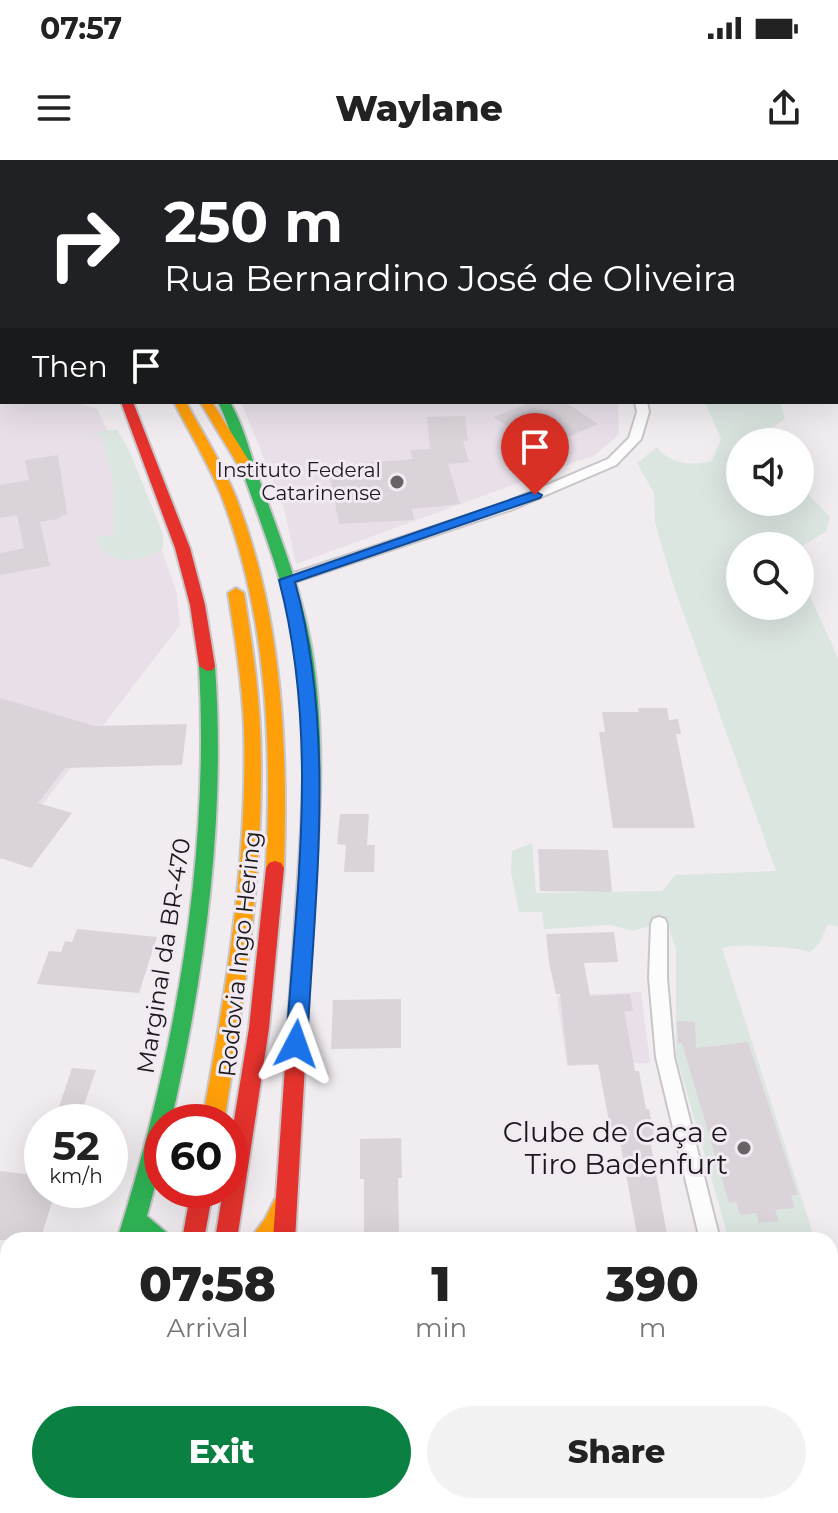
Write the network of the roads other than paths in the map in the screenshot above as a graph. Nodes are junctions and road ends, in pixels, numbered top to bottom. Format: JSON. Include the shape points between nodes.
{"nodes":[{"id":1,"x":121,"y":404,"type":"edge"},
{"id":2,"x":128,"y":404,"type":"edge"},
{"id":3,"x":160,"y":404,"type":"edge"},
{"id":4,"x":181,"y":404,"type":"edge"},
{"id":5,"x":207,"y":404,"type":"edge"},
{"id":6,"x":225,"y":404,"type":"edge"},
{"id":7,"x":641,"y":404,"type":"edge"},
{"id":8,"x":139,"y":437,"type":"junction"},
{"id":9,"x":249,"y":472,"type":"junction"},
{"id":10,"x":207,"y":495,"type":"dead end"},
{"id":11,"x":233,"y":580,"type":"dead end"},
{"id":12,"x":287,"y":580,"type":"junction"},
{"id":13,"x":659,"y":924,"type":"dead end"},
{"id":14,"x":216,"y":1104,"type":"edge"},
{"id":15,"x":287,"y":1199,"type":"junction"},
{"id":16,"x":199,"y":1208,"type":"edge"},
{"id":17,"x":135,"y":1220,"type":"junction"},
{"id":18,"x":131,"y":1232,"type":"edge"},
{"id":19,"x":149,"y":1232,"type":"edge"},
{"id":20,"x":194,"y":1232,"type":"edge"},
{"id":21,"x":227,"y":1232,"type":"edge"},
{"id":22,"x":267,"y":1232,"type":"edge"},
{"id":23,"x":285,"y":1232,"type":"edge"},
{"id":24,"x":708,"y":1232,"type":"edge"}],
"edges":[{"from":1,"to":8,"type":"main road","name":"Marginal da BR-470"},
{"from":2,"to":8,"type":"main road"},
{"from":3,"to":10,"type":"main road"},
{"from":4,"to":21,"type":"main road","name":"Rodovia Ingo Hering","via":[[220,478],[251,564],[270,648],[278,740],[275,889]]},
{"from":5,"to":9,"type":"main road"},
{"from":6,"to":9,"type":"main road"},
{"from":7,"to":12,"type":"street","via":[[635,439],[612,462],[509,506]]},
{"from":8,"to":17,"type":"main road","name":"Marginal da BR-470","via":[[195,582],[206,645],[210,758],[196,944],[156,1149]]},
{"from":9,"to":12,"type":"main road"},
{"from":11,"to":14,"type":"main road","name":"Rodovia Ingo Hering","via":[[251,694],[253,832],[238,980]]},
{"from":12,"to":15,"type":"main road","via":[[308,680],[312,797]]},
{"from":13,"to":24,"type":"street","via":[[665,1057]]},
{"from":15,"to":22,"type":"main road"},
{"from":15,"to":23,"type":"main road"},
{"from":16,"to":20,"type":"main road"},
{"from":17,"to":18,"type":"main road","name":"Marginal da BR-470"},
{"from":17,"to":19,"type":"main road"}]}
